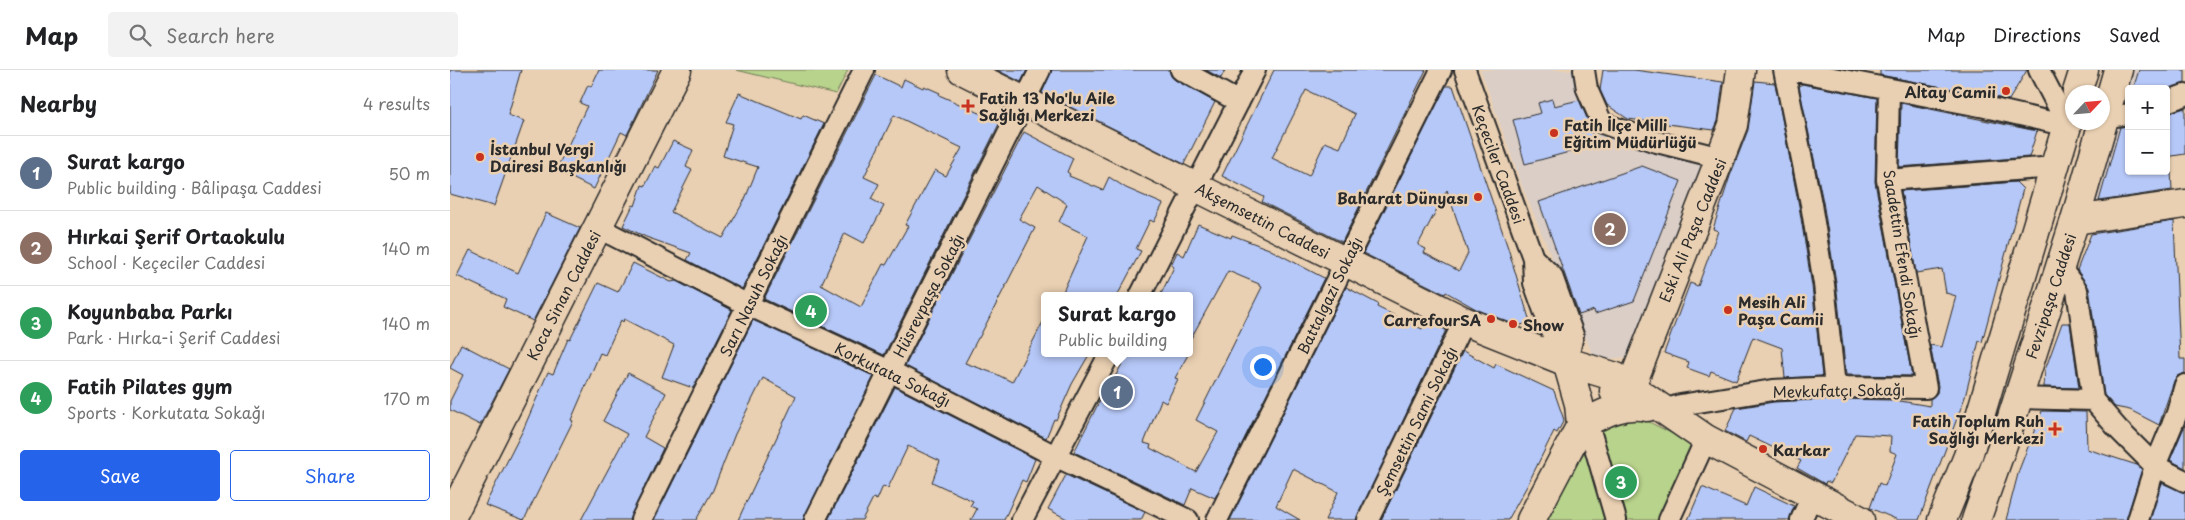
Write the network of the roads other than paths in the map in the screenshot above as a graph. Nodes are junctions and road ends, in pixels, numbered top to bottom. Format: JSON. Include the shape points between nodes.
{"nodes":[{"id":1,"x":677,"y":70,"type":"edge"},
{"id":2,"x":864,"y":70,"type":"edge"},
{"id":3,"x":962,"y":70,"type":"edge"},
{"id":4,"x":1040,"y":70,"type":"edge"},
{"id":5,"x":1181,"y":70,"type":"edge"},
{"id":6,"x":1255,"y":70,"type":"edge"},
{"id":7,"x":1441,"y":70,"type":"edge"},
{"id":8,"x":1465,"y":70,"type":"edge"},
{"id":9,"x":1584,"y":70,"type":"edge"},
{"id":10,"x":1741,"y":70,"type":"edge"},
{"id":11,"x":1784,"y":70,"type":"edge"},
{"id":12,"x":1791,"y":70,"type":"edge"},
{"id":13,"x":2038,"y":70,"type":"edge"},
{"id":14,"x":2084,"y":70,"type":"edge"},
{"id":15,"x":2118,"y":70,"type":"edge"},
{"id":16,"x":2079,"y":85,"type":"edge"},
{"id":17,"x":1889,"y":90,"type":"junction"},
{"id":18,"x":2185,"y":95,"type":"edge"},
{"id":19,"x":1025,"y":101,"type":"junction"},
{"id":20,"x":2170,"y":101,"type":"edge"},
{"id":21,"x":1239,"y":102,"type":"junction"},
{"id":22,"x":2065,"y":110,"type":"edge"},
{"id":23,"x":2065,"y":116,"type":"edge"},
{"id":24,"x":2116,"y":116,"type":"edge"},
{"id":25,"x":2066,"y":130,"type":"edge"},
{"id":26,"x":1721,"y":158,"type":"junction"},
{"id":27,"x":2054,"y":167,"type":"junction"},
{"id":28,"x":1887,"y":180,"type":"junction"},
{"id":29,"x":1196,"y":187,"type":"junction"},
{"id":30,"x":2185,"y":204,"type":"edge"},
{"id":31,"x":2074,"y":220,"type":"junction"},
{"id":32,"x":597,"y":227,"type":"junction"},
{"id":33,"x":1345,"y":262,"type":"junction"},
{"id":34,"x":2059,"y":266,"type":"junction"},
{"id":35,"x":1142,"y":292,"type":"edge"},
{"id":36,"x":748,"y":306,"type":"junction"},
{"id":37,"x":1464,"y":321,"type":"junction"},
{"id":38,"x":1108,"y":357,"type":"edge"},
{"id":39,"x":1567,"y":362,"type":"junction"},
{"id":40,"x":890,"y":371,"type":"junction"},
{"id":41,"x":2185,"y":385,"type":"edge"},
{"id":42,"x":1630,"y":386,"type":"junction"},
{"id":43,"x":1835,"y":387,"type":"junction"},
{"id":44,"x":1926,"y":388,"type":"joint"},
{"id":45,"x":2018,"y":398,"type":"junction"},
{"id":46,"x":2093,"y":400,"type":"junction"},
{"id":47,"x":1665,"y":410,"type":"junction"},
{"id":48,"x":1580,"y":425,"type":"junction"},
{"id":49,"x":1706,"y":439,"type":"junction"},
{"id":50,"x":1056,"y":458,"type":"junction"},
{"id":51,"x":2155,"y":466,"type":"junction"},
{"id":52,"x":2185,"y":481,"type":"edge"},
{"id":53,"x":1806,"y":508,"type":"edge"},
{"id":54,"x":450,"y":520,"type":"edge"},
{"id":55,"x":641,"y":520,"type":"edge"},
{"id":56,"x":815,"y":520,"type":"edge"},
{"id":57,"x":1022,"y":520,"type":"edge"},
{"id":58,"x":1188,"y":520,"type":"edge"},
{"id":59,"x":1217,"y":520,"type":"edge"},
{"id":60,"x":1368,"y":520,"type":"edge"},
{"id":61,"x":1532,"y":520,"type":"edge"},
{"id":62,"x":1616,"y":520,"type":"edge"},
{"id":63,"x":1669,"y":520,"type":"edge"},
{"id":64,"x":1860,"y":520,"type":"edge"},
{"id":65,"x":1942,"y":520,"type":"edge"},
{"id":66,"x":1976,"y":520,"type":"edge"},
{"id":67,"x":2138,"y":520,"type":"edge"}],
"edges":[{"from":1,"to":32,"type":"main road","name":"Koca Sinan Caddesi"},
{"from":2,"to":36,"type":"street","name":"Sarı Nasuh Sokağı"},
{"from":3,"to":19,"type":"main road","name":"Akşemsettin Caddesi"},
{"from":4,"to":19,"type":"street","name":"Hüsrevpaşa Sokağı"},
{"from":5,"to":21,"type":"street"},
{"from":6,"to":21,"type":"street"},
{"from":7,"to":33,"type":"street","name":"Battalgazi Sokağı"},
{"from":8,"to":39,"type":"street","name":"Keçeciler Caddesi","via":[[1533,258],[1534,283],[1555,341]]},
{"from":9,"to":26,"type":"street","via":[[1587,89],[1602,123],[1654,141]]},
{"from":10,"to":26,"type":"main road","name":"Eski Ali Paşa Caddesi","via":[[1733,125]]},
{"from":11,"to":43,"type":"street","via":[[1823,275]]},
{"from":12,"to":17,"type":"street"},
{"from":13,"to":22,"type":"street"},
{"from":14,"to":16,"type":"main road"},
{"from":15,"to":24,"type":"main road","name":"Fevzipaşa Caddesi"},
{"from":17,"to":23,"type":"street","via":[[1985,107]]},
{"from":17,"to":28,"type":"street","name":"Saadettin Efendi Sokağı"},
{"from":18,"to":20,"type":"street"},
{"from":19,"to":29,"type":"main road","name":"Akşemsettin Caddesi"},
{"from":19,"to":40,"type":"street","name":"Hüsrevpaşa Sokağı"},
{"from":21,"to":29,"type":"street"},
{"from":24,"to":31,"type":"main road","name":"Fevzipaşa Caddesi"},
{"from":25,"to":27,"type":"main road","name":"Fevzipaşa Caddesi"},
{"from":26,"to":42,"type":"main road","name":"Eski Ali Paşa Caddesi"},
{"from":27,"to":28,"type":"street"},
{"from":27,"to":65,"type":"main road","name":"Fevzipaşa Caddesi","via":[[1968,456]]},
{"from":28,"to":44,"type":"street","name":"Saadettin Efendi Sokağı"},
{"from":29,"to":33,"type":"main road","name":"Akşemsettin Caddesi"},
{"from":29,"to":35,"type":"street"},
{"from":30,"to":31,"type":"main road"},
{"from":31,"to":34,"type":"main road","name":"Fevzipaşa Caddesi"},
{"from":32,"to":36,"type":"street","name":"Korkutata Sokağı"},
{"from":32,"to":54,"type":"main road","name":"Koca Sinan Caddesi"},
{"from":33,"to":37,"type":"main road","name":"Akşemsettin Caddesi"},
{"from":33,"to":59,"type":"street","name":"Battalgazi Sokağı"},
{"from":34,"to":45,"type":"main road","name":"Fevzipaşa Caddesi"},
{"from":34,"to":46,"type":"street","via":[[2077,290]]},
{"from":36,"to":40,"type":"street","name":"Korkutata Sokağı"},
{"from":36,"to":55,"type":"street","name":"Sarı Nasuh Sokağı"},
{"from":37,"to":39,"type":"main road","name":"Akşemsettin Caddesi"},
{"from":37,"to":60,"type":"street","name":"Şemsettin Sami Sokağı"},
{"from":38,"to":50,"type":"street"},
{"from":39,"to":42,"type":"main road","name":"Akşemsettin Caddesi","via":[[1599,370]]},
{"from":39,"to":48,"type":"main road","via":[[1579,404]]},
{"from":40,"to":50,"type":"street","name":"Korkutata Sokağı"},
{"from":40,"to":56,"type":"street","name":"Hüsrevpaşa Sokağı"},
{"from":41,"to":51,"type":"street"},
{"from":42,"to":47,"type":"main road","name":"Akşemsettin Caddesi"},
{"from":43,"to":44,"type":"street","name":"Mevkufatçı Sokağı"},
{"from":43,"to":47,"type":"street","name":"Mevkufatçı Sokağı","via":[[1773,390]]},
{"from":45,"to":46,"type":"street"},
{"from":45,"to":66,"type":"main road","name":"Fevzipaşa Caddesi"},
{"from":46,"to":51,"type":"street"},
{"from":47,"to":48,"type":"main road","via":[[1624,406]]},
{"from":47,"to":49,"type":"main road","name":"Akşemsettin Caddesi"},
{"from":48,"to":61,"type":"main road"},
{"from":48,"to":62,"type":"street","via":[[1592,437]]},
{"from":49,"to":53,"type":"main road","name":"Akşemsettin Caddesi"},
{"from":49,"to":63,"type":"street"},
{"from":50,"to":57,"type":"street"},
{"from":50,"to":58,"type":"street","name":"Korkutata Sokağı"},
{"from":51,"to":52,"type":"street"},
{"from":51,"to":67,"type":"street"},
{"from":53,"to":64,"type":"main road","name":"Akşemsettin Caddesi"}]}
